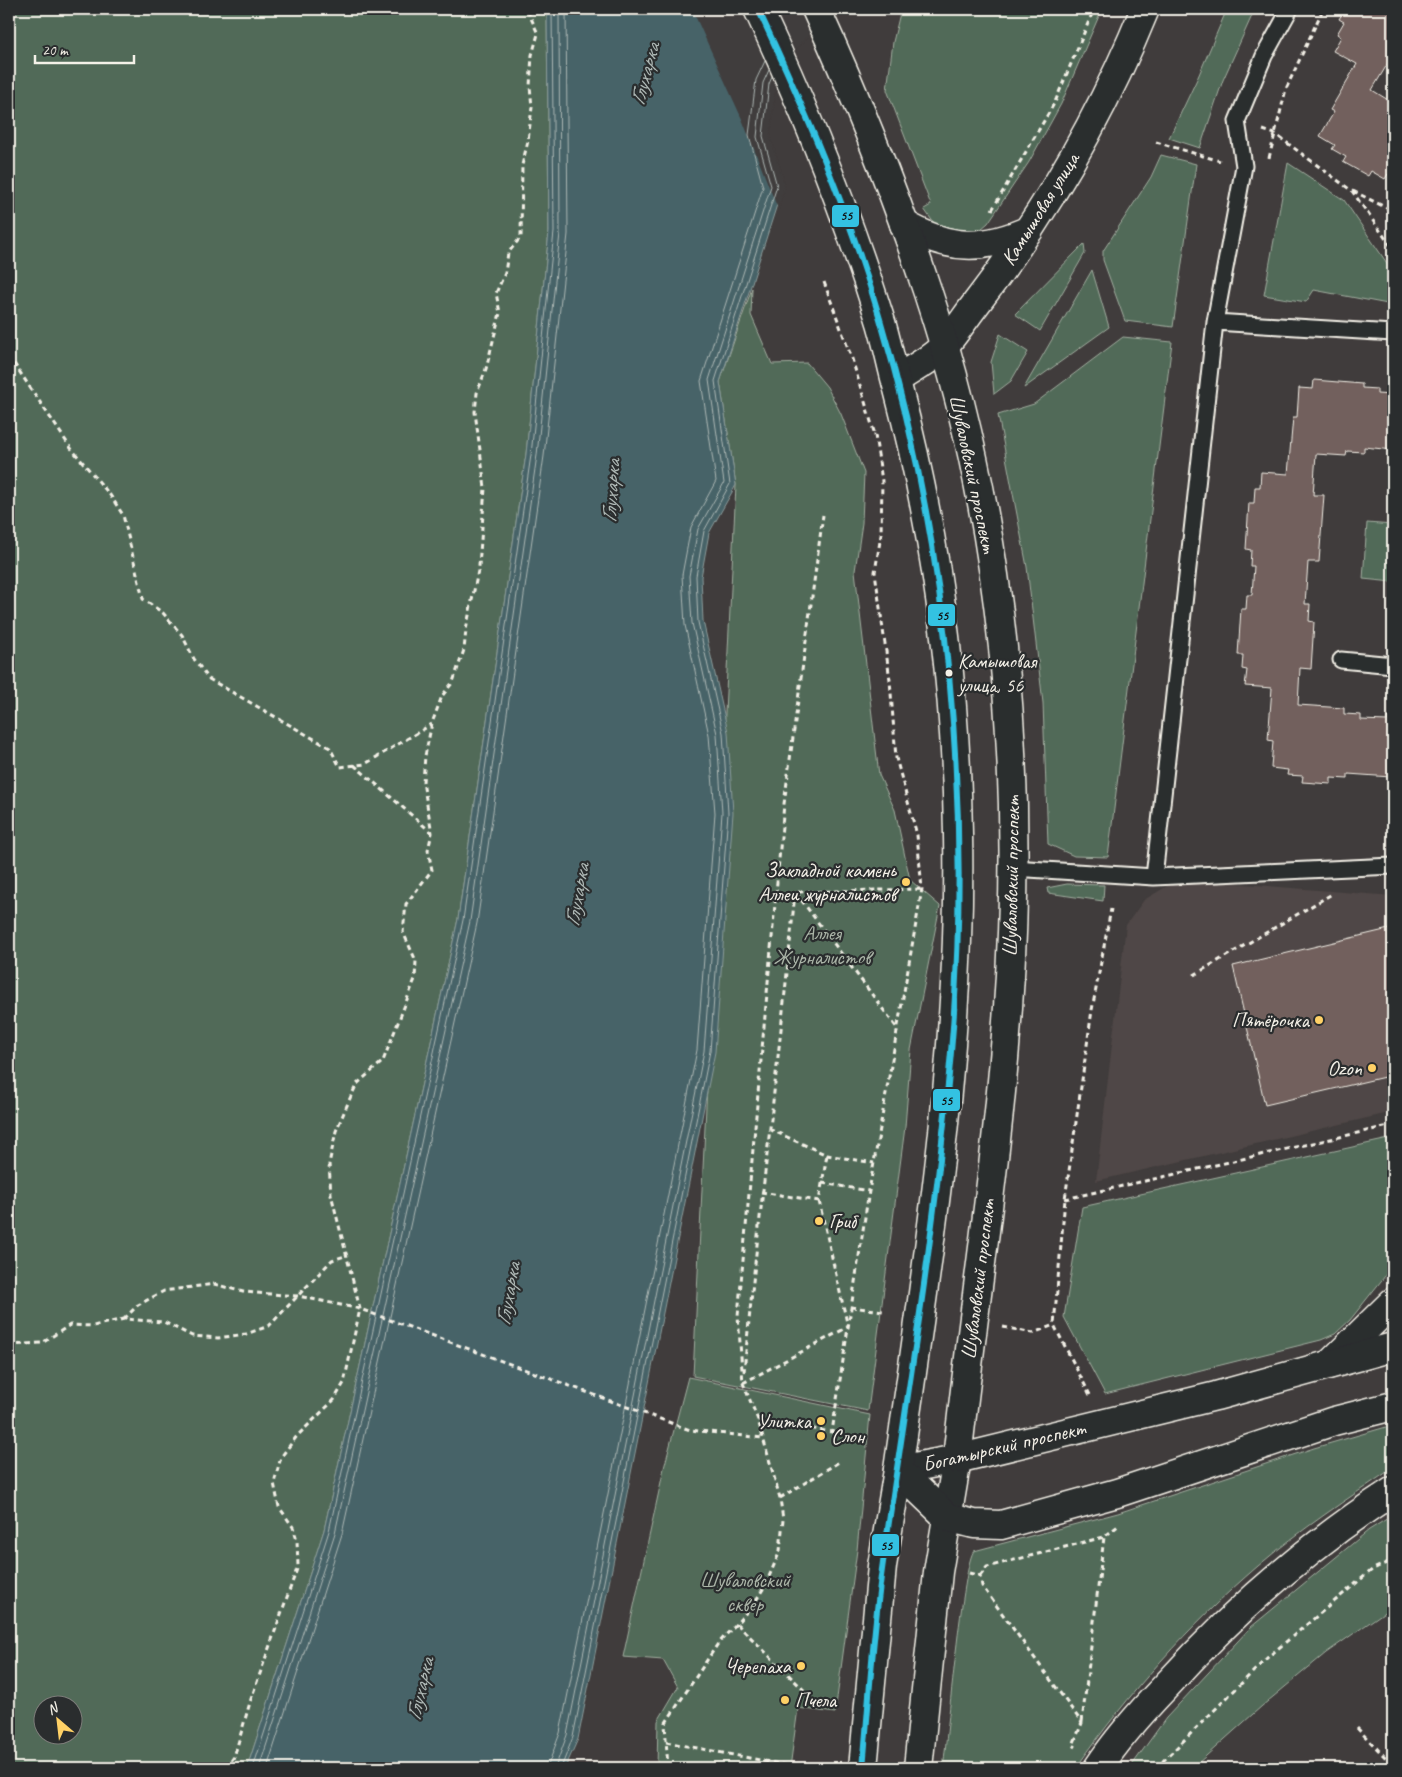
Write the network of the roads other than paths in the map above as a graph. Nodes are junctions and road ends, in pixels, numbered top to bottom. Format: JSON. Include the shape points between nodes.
{"nodes":[{"id":1,"x":758,"y":9,"type":"edge"},
{"id":2,"x":816,"y":9,"type":"edge"},
{"id":3,"x":1145,"y":9,"type":"edge"},
{"id":4,"x":1290,"y":9,"type":"edge"},
{"id":5,"x":904,"y":224,"type":"junction"},
{"id":6,"x":1029,"y":230,"type":"junction"},
{"id":7,"x":1215,"y":322,"type":"junction"},
{"id":8,"x":1393,"y":333,"type":"edge"},
{"id":9,"x":944,"y":346,"type":"junction"},
{"id":10,"x":896,"y":380,"type":"junction"},
{"id":11,"x":1341,"y":660,"type":"dead end"},
{"id":12,"x":1393,"y":665,"type":"edge"},
{"id":13,"x":1393,"y":866,"type":"edge"},
{"id":14,"x":1013,"y":868,"type":"junction"},
{"id":15,"x":1154,"y":877,"type":"junction"},
{"id":16,"x":1393,"y":1302,"type":"edge"},
{"id":17,"x":1393,"y":1347,"type":"edge"},
{"id":18,"x":1330,"y":1364,"type":"junction"},
{"id":19,"x":1393,"y":1406,"type":"edge"},
{"id":20,"x":957,"y":1460,"type":"junction"},
{"id":21,"x":898,"y":1470,"type":"junction"},
{"id":22,"x":1393,"y":1491,"type":"edge"},
{"id":23,"x":948,"y":1517,"type":"junction"},
{"id":24,"x":1089,"y":1759,"type":"edge"},
{"id":25,"x":862,"y":1768,"type":"edge"},
{"id":26,"x":918,"y":1768,"type":"edge"}],
"edges":[{"from":1,"to":10,"type":"main road","via":[[810,122],[881,320]]},
{"from":2,"to":5,"type":"main road","name":"Шуваловский проспект","via":[[857,100]]},
{"from":3,"to":6,"type":"main road","name":"Камышовая улица","via":[[1093,122]]},
{"from":4,"to":7,"type":"lane","via":[[1264,56],[1237,121],[1244,166]]},
{"from":5,"to":6,"type":"main road","via":[[938,240],[960,245],[994,243]]},
{"from":5,"to":9,"type":"main road","name":"Шуваловский проспект"},
{"from":6,"to":9,"type":"main road","name":"Камышовая улица"},
{"from":7,"to":8,"type":"lane"},
{"from":7,"to":15,"type":"lane"},
{"from":9,"to":10,"type":"main road","name":"Камышовая улица"},
{"from":9,"to":14,"type":"main road","name":"Шуваловский проспект","via":[[969,445],[996,591],[1013,766]]},
{"from":10,"to":21,"type":"main road","via":[[912,443],[943,621],[952,697],[958,836],[951,1051]]},
{"from":11,"to":12,"type":"lane"},
{"from":13,"to":15,"type":"lane"},
{"from":14,"to":15,"type":"lane"},
{"from":14,"to":20,"type":"main road","name":"Шуваловский проспект","via":[[1005,1051]]},
{"from":16,"to":18,"type":"main road"},
{"from":17,"to":18,"type":"main road","name":"Богатырский проспект"},
{"from":18,"to":20,"type":"main road","name":"Богатырский проспект","via":[[1216,1396]]},
{"from":19,"to":23,"type":"main road","name":"Богатырский проспект","via":[[1334,1421],[1117,1494],[1001,1525],[974,1524]]},
{"from":20,"to":21,"type":"main road","name":"Богатырский проспект"},
{"from":20,"to":23,"type":"main road","name":"Шуваловский проспект"},
{"from":21,"to":23,"type":"main road","name":"Богатырский проспект"},
{"from":21,"to":25,"type":"main road","via":[[882,1566]]},
{"from":22,"to":24,"type":"main road","via":[[1285,1570],[1208,1639],[1149,1704]]},
{"from":23,"to":26,"type":"main road","name":"Шуваловский проспект","via":[[938,1572]]}]}
